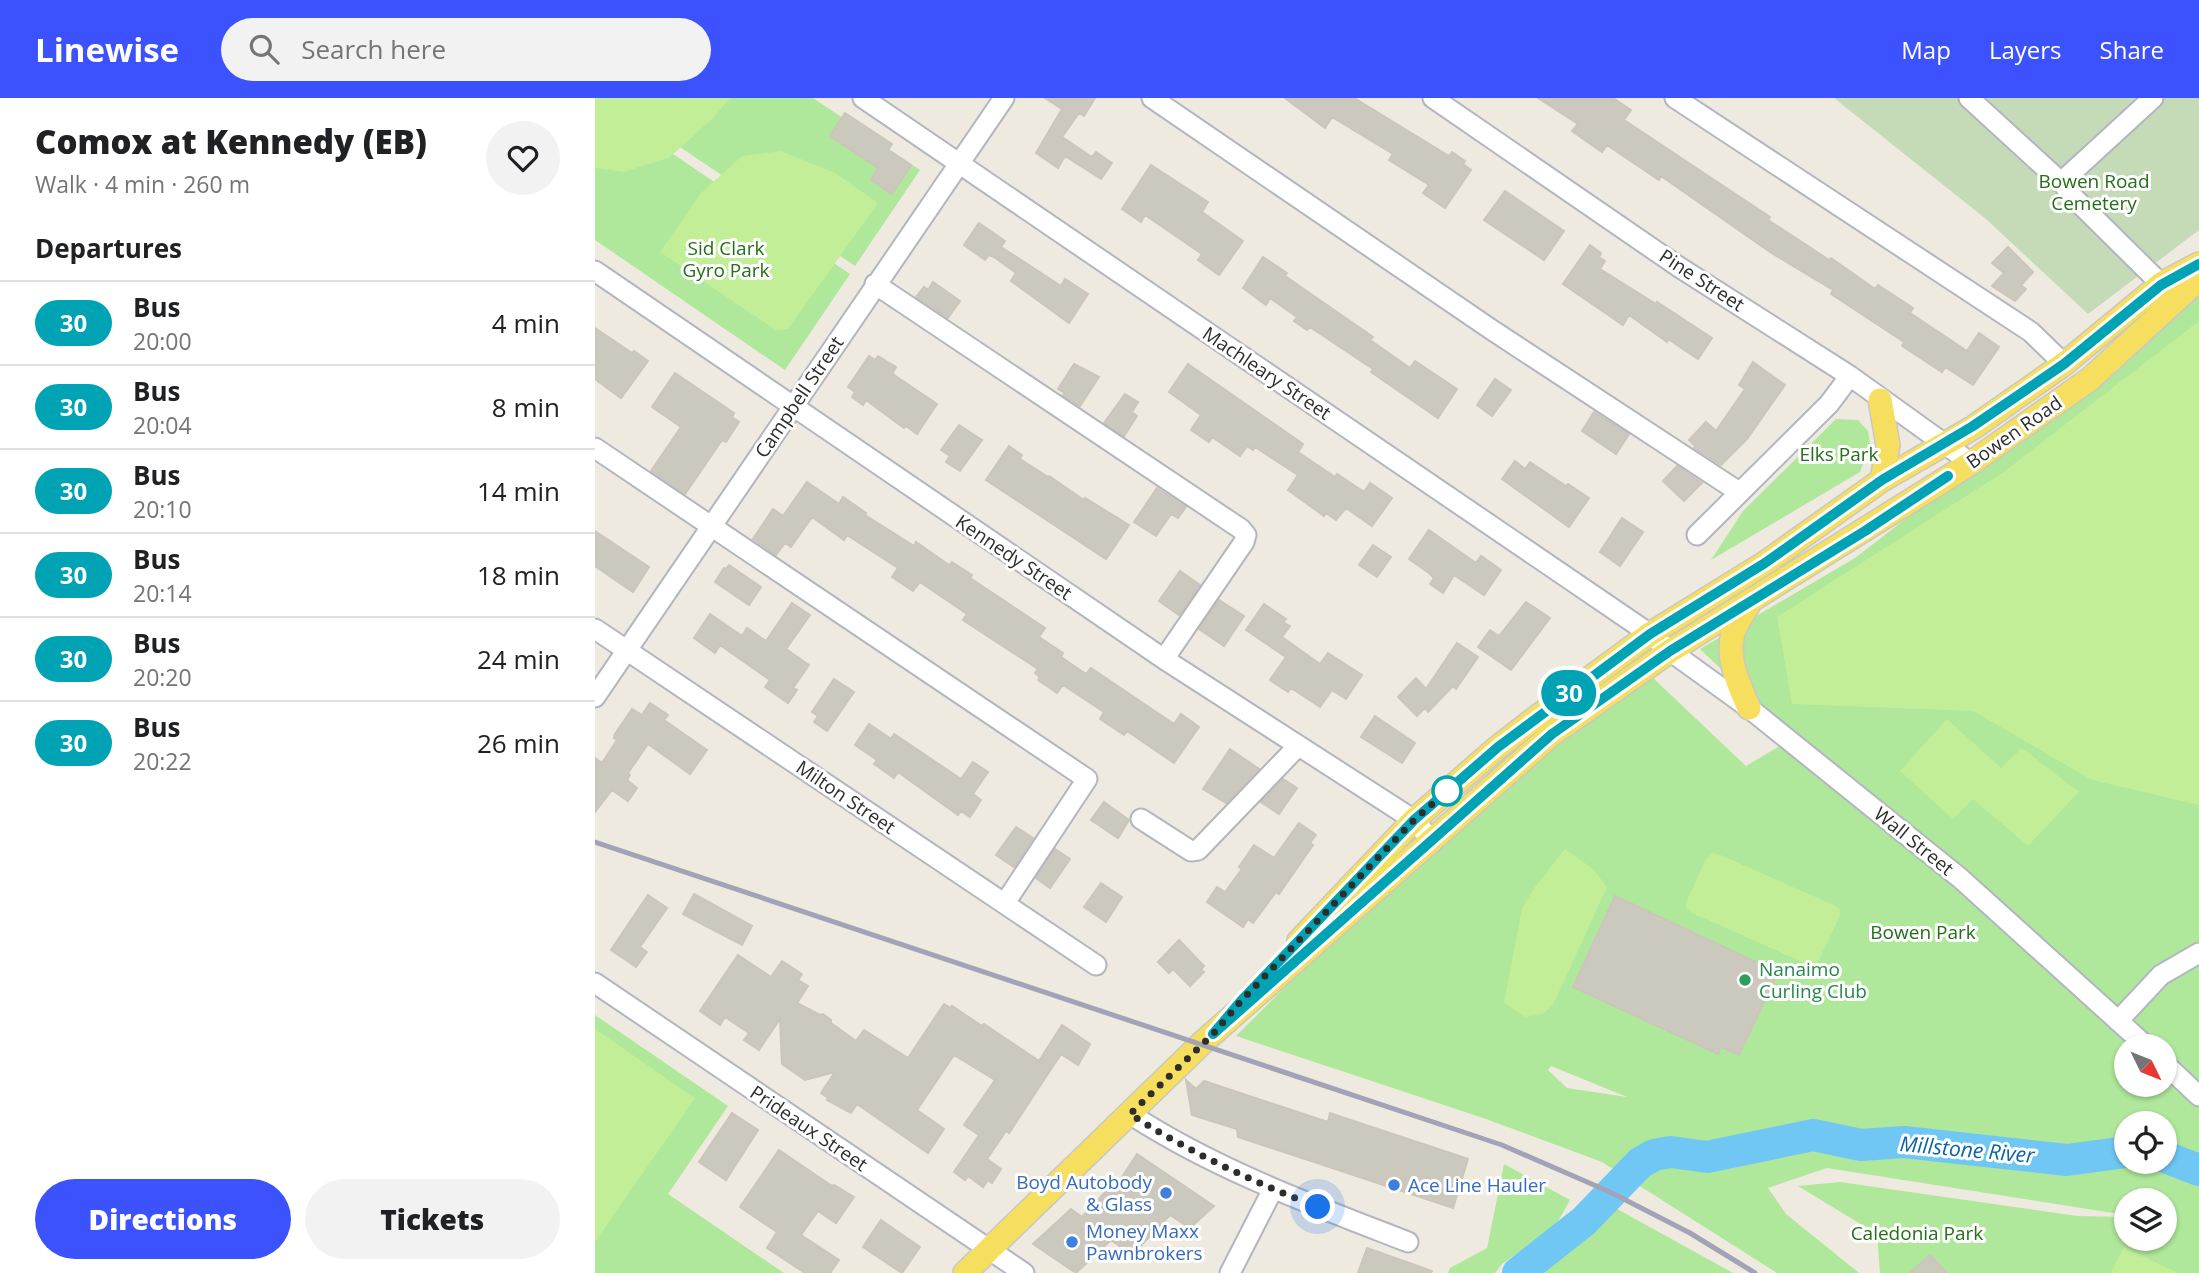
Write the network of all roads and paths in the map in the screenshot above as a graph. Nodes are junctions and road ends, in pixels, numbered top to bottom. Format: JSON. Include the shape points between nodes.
{"nodes":[{"id":1,"x":863,"y":98,"type":"edge"},
{"id":2,"x":1003,"y":98,"type":"edge"},
{"id":3,"x":1152,"y":98,"type":"edge"},
{"id":4,"x":1433,"y":98,"type":"edge"},
{"id":5,"x":1675,"y":98,"type":"edge"},
{"id":6,"x":1969,"y":98,"type":"edge"},
{"id":7,"x":2153,"y":98,"type":"edge"},
{"id":8,"x":959,"y":163,"type":"junction"},
{"id":9,"x":2064,"y":185,"type":"junction"},
{"id":10,"x":2199,"y":264,"type":"edge"},
{"id":11,"x":595,"y":271,"type":"edge"},
{"id":12,"x":2199,"y":279,"type":"edge"},
{"id":13,"x":875,"y":284,"type":"junction"},
{"id":14,"x":2161,"y":285,"type":"junction"},
{"id":15,"x":2064,"y":364,"type":"junction"},
{"id":16,"x":1850,"y":376,"type":"junction"},
{"id":17,"x":1880,"y":400,"type":"junction"},
{"id":18,"x":792,"y":407,"type":"junction"},
{"id":19,"x":1946,"y":443,"type":"junction"},
{"id":20,"x":595,"y":449,"type":"edge"},
{"id":21,"x":1971,"y":463,"type":"junction"},
{"id":22,"x":1882,"y":480,"type":"junction"},
{"id":23,"x":1739,"y":492,"type":"junction"},
{"id":24,"x":710,"y":527,"type":"junction"},
{"id":25,"x":1697,"y":535,"type":"dead end"},
{"id":26,"x":1750,"y":601,"type":"junction"},
{"id":27,"x":595,"y":629,"type":"edge"},
{"id":28,"x":1650,"y":634,"type":"junction"},
{"id":29,"x":627,"y":651,"type":"junction"},
{"id":30,"x":1670,"y":651,"type":"junction"},
{"id":31,"x":1164,"y":659,"type":"junction"},
{"id":32,"x":595,"y":697,"type":"edge"},
{"id":33,"x":1749,"y":708,"type":"junction"},
{"id":34,"x":1298,"y":746,"type":"junction"},
{"id":35,"x":1141,"y":818,"type":"dead end"},
{"id":36,"x":1414,"y":820,"type":"junction"},
{"id":37,"x":1433,"y":842,"type":"junction"},
{"id":38,"x":1005,"y":903,"type":"junction"},
{"id":39,"x":2199,"y":953,"type":"edge"},
{"id":40,"x":1096,"y":965,"type":"dead end"},
{"id":41,"x":595,"y":983,"type":"edge"},
{"id":42,"x":2118,"y":1021,"type":"junction"},
{"id":43,"x":1213,"y":1034,"type":"junction"},
{"id":44,"x":2133,"y":1034,"type":"edge"},
{"id":45,"x":2177,"y":1075,"type":"edge"},
{"id":46,"x":2199,"y":1096,"type":"edge"},
{"id":47,"x":1130,"y":1114,"type":"junction"},
{"id":48,"x":1273,"y":1189,"type":"junction"},
{"id":49,"x":1408,"y":1242,"type":"dead end"},
{"id":50,"x":990,"y":1250,"type":"junction"},
{"id":51,"x":965,"y":1273,"type":"edge"},
{"id":52,"x":1024,"y":1273,"type":"edge"},
{"id":53,"x":1230,"y":1273,"type":"edge"}],
"edges":[{"from":1,"to":8,"type":"street","name":"Machleary Street"},
{"from":2,"to":8,"type":"street","name":"Campbell Street"},
{"from":3,"to":23,"type":"street"},
{"from":4,"to":16,"type":"street","name":"Pine Street","via":[[1679,267]]},
{"from":5,"to":15,"type":"street","via":[[2031,332]]},
{"from":6,"to":9,"type":"street"},
{"from":7,"to":9,"type":"street","via":[[2068,176]]},
{"from":8,"to":13,"type":"street","name":"Campbell Street"},
{"from":8,"to":28,"type":"street","name":"Machleary Street"},
{"from":9,"to":14,"type":"street"},
{"from":10,"to":14,"type":"main road","name":"Bowen Road"},
{"from":11,"to":18,"type":"street","name":"Kennedy Street"},
{"from":12,"to":21,"type":"main road","name":"Bowen Road","via":[[2090,379]]},
{"from":13,"to":18,"type":"street","name":"Campbell Street"},
{"from":13,"to":31,"type":"street","via":[[1246,535]]},
{"from":14,"to":15,"type":"main road","name":"Bowen Road"},
{"from":15,"to":19,"type":"main road","name":"Bowen Road"},
{"from":16,"to":17,"type":"street","name":"Pine Street"},
{"from":16,"to":23,"type":"street","via":[[1829,404]]},
{"from":17,"to":19,"type":"street","name":"Pine Street"},
{"from":17,"to":22,"type":"main road","via":[[1888,445]]},
{"from":18,"to":24,"type":"street","name":"Campbell Street"},
{"from":18,"to":31,"type":"street","name":"Kennedy Street"},
{"from":19,"to":21,"type":"street","name":"Pine Street"},
{"from":19,"to":22,"type":"main road","name":"Bowen Road"},
{"from":20,"to":24,"type":"street"},
{"from":21,"to":26,"type":"main road","name":"Bowen Road"},
{"from":22,"to":28,"type":"main road","name":"Bowen Road","via":[[1765,563]]},
{"from":23,"to":25,"type":"street"},
{"from":24,"to":29,"type":"street","name":"Campbell Street"},
{"from":24,"to":38,"type":"street","via":[[1087,779]]},
{"from":26,"to":30,"type":"main road","name":"Bowen Road"},
{"from":26,"to":33,"type":"main road","via":[[1732,643],[1733,671]]},
{"from":27,"to":29,"type":"street","name":"Milton Street"},
{"from":28,"to":30,"type":"street","name":"Machleary Street"},
{"from":28,"to":36,"type":"main road","name":"Bowen Road","via":[[1498,747]]},
{"from":29,"to":32,"type":"street","name":"Campbell Street"},
{"from":29,"to":38,"type":"street","name":"Milton Street"},
{"from":30,"to":33,"type":"street","name":"Wall Street"},
{"from":30,"to":37,"type":"main road","name":"Bowen Road","via":[[1552,734]]},
{"from":31,"to":34,"type":"street","name":"Kennedy Street"},
{"from":33,"to":42,"type":"street","name":"Wall Street","via":[[1960,878]]},
{"from":34,"to":35,"type":"street","via":[[1198,850],[1191,851]]},
{"from":34,"to":36,"type":"street","name":"Kennedy Street"},
{"from":36,"to":37,"type":"street","name":"Kennedy Street"},
{"from":36,"to":43,"type":"main road","name":"Bowen Road"},
{"from":37,"to":43,"type":"main road","name":"Bowen Road"},
{"from":38,"to":40,"type":"street","name":"Milton Street"},
{"from":39,"to":42,"type":"street","via":[[2161,975]]},
{"from":41,"to":50,"type":"street","name":"Prideaux Street"},
{"from":42,"to":44,"type":"street","name":"Wall Street"},
{"from":43,"to":47,"type":"main road"},
{"from":45,"to":46,"type":"street"},
{"from":47,"to":48,"type":"street","via":[[1169,1140]]},
{"from":47,"to":50,"type":"main road"},
{"from":48,"to":49,"type":"street"},
{"from":48,"to":53,"type":"street"},
{"from":50,"to":51,"type":"main road"},
{"from":50,"to":52,"type":"street","name":"Prideaux Street"}]}
